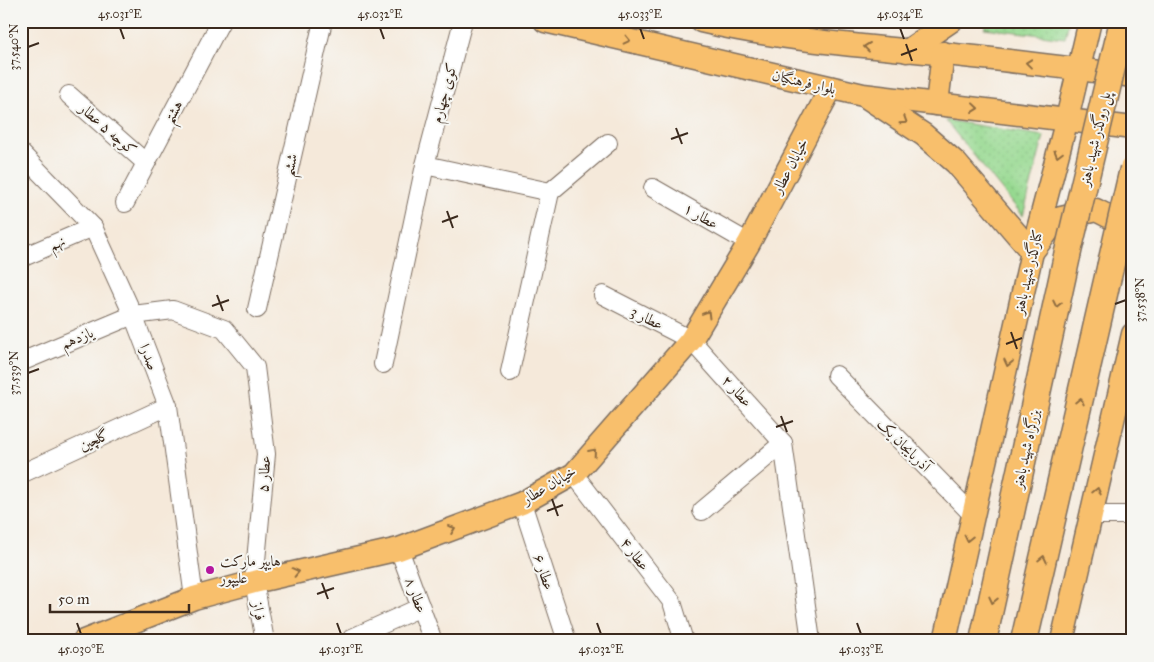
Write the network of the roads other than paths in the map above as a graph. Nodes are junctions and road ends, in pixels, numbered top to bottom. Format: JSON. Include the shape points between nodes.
{"nodes":[{"id":1,"x":220,"y":21,"type":"edge"},
{"id":2,"x":323,"y":21,"type":"edge"},
{"id":3,"x":463,"y":21,"type":"edge"},
{"id":4,"x":545,"y":21,"type":"edge"},
{"id":5,"x":700,"y":21,"type":"edge"},
{"id":6,"x":951,"y":21,"type":"edge"},
{"id":7,"x":1090,"y":21,"type":"edge"},
{"id":8,"x":1123,"y":21,"type":"edge"},
{"id":9,"x":908,"y":51,"type":"junction"},
{"id":10,"x":943,"y":53,"type":"junction"},
{"id":11,"x":1078,"y":69,"type":"junction"},
{"id":12,"x":1133,"y":76,"type":"edge"},
{"id":13,"x":832,"y":88,"type":"junction"},
{"id":14,"x":69,"y":95,"type":"dead end"},
{"id":15,"x":863,"y":95,"type":"junction"},
{"id":16,"x":936,"y":104,"type":"junction"},
{"id":17,"x":1067,"y":119,"type":"junction"},
{"id":18,"x":1133,"y":128,"type":"edge"},
{"id":19,"x":608,"y":143,"type":"dead end"},
{"id":20,"x":21,"y":152,"type":"edge"},
{"id":21,"x":146,"y":163,"type":"junction"},
{"id":22,"x":425,"y":164,"type":"junction"},
{"id":23,"x":1133,"y":169,"type":"edge"},
{"id":24,"x":653,"y":188,"type":"dead end"},
{"id":25,"x":550,"y":192,"type":"junction"},
{"id":26,"x":125,"y":203,"type":"dead end"},
{"id":27,"x":93,"y":227,"type":"junction"},
{"id":28,"x":1133,"y":229,"type":"edge"},
{"id":29,"x":749,"y":244,"type":"junction"},
{"id":30,"x":1032,"y":252,"type":"junction"},
{"id":31,"x":1067,"y":256,"type":"joint"},
{"id":32,"x":21,"y":258,"type":"edge"},
{"id":33,"x":603,"y":295,"type":"dead end"},
{"id":34,"x":256,"y":309,"type":"dead end"},
{"id":35,"x":133,"y":314,"type":"junction"},
{"id":36,"x":1133,"y":334,"type":"edge"},
{"id":37,"x":691,"y":340,"type":"junction"},
{"id":38,"x":21,"y":362,"type":"edge"},
{"id":39,"x":383,"y":364,"type":"dead end"},
{"id":40,"x":255,"y":367,"type":"joint"},
{"id":41,"x":510,"y":372,"type":"dead end"},
{"id":42,"x":836,"y":375,"type":"dead end"},
{"id":43,"x":168,"y":406,"type":"junction"},
{"id":44,"x":783,"y":443,"type":"junction"},
{"id":45,"x":21,"y":474,"type":"edge"},
{"id":46,"x":574,"y":474,"type":"junction"},
{"id":47,"x":522,"y":503,"type":"junction"},
{"id":48,"x":702,"y":511,"type":"dead end"},
{"id":49,"x":973,"y":515,"type":"junction"},
{"id":50,"x":1092,"y":515,"type":"junction"},
{"id":51,"x":1133,"y":515,"type":"edge"},
{"id":52,"x":399,"y":549,"type":"junction"},
{"id":53,"x":254,"y":582,"type":"junction"},
{"id":54,"x":194,"y":598,"type":"junction"},
{"id":55,"x":421,"y":607,"type":"junction"},
{"id":56,"x":84,"y":641,"type":"edge"},
{"id":57,"x":265,"y":641,"type":"edge"},
{"id":58,"x":353,"y":641,"type":"edge"},
{"id":59,"x":433,"y":641,"type":"edge"},
{"id":60,"x":567,"y":641,"type":"edge"},
{"id":61,"x":684,"y":641,"type":"edge"},
{"id":62,"x":811,"y":641,"type":"edge"},
{"id":63,"x":946,"y":641,"type":"edge"},
{"id":64,"x":983,"y":641,"type":"edge"},
{"id":65,"x":1024,"y":641,"type":"edge"},
{"id":66,"x":1062,"y":641,"type":"edge"}],
"edges":[{"from":1,"to":21,"type":"street","name":"هشتم"},
{"from":2,"to":34,"type":"street","name":"ششم"},
{"from":3,"to":22,"type":"street","name":"کوی چهارم"},
{"from":4,"to":13,"type":"main road","name":"بلوار فرهنگیان","one_way":true},
{"from":9,"to":5,"type":"main road","one_way":true,"via":[[785,37]]},
{"from":6,"to":9,"type":"main road"},
{"from":7,"to":11,"type":"main road","name":"کنارگذر شهید باهنر"},
{"from":8,"to":31,"type":"highway","name":"پل روگذر شهید باهنر","bridge":true},
{"from":9,"to":10,"type":"main road"},
{"from":11,"to":10,"type":"main road","one_way":true},
{"from":10,"to":16,"type":"main road"},
{"from":11,"to":12,"type":"main road"},
{"from":11,"to":17,"type":"main road","name":"کنارگذر شهید باهنر"},
{"from":13,"to":15,"type":"main road","name":"بلوار فرهنگیان"},
{"from":13,"to":29,"type":"main road","name":"خیابان عطار"},
{"from":14,"to":21,"type":"street","name":"کوچه ۵ عطار"},
{"from":15,"to":16,"type":"main road","name":"بلوار فرهنگیان"},
{"from":15,"to":30,"type":"main road","one_way":true,"via":[[924,135],[956,163]]},
{"from":16,"to":17,"type":"main road","name":"بلوار فرهنگیان","one_way":true},
{"from":17,"to":18,"type":"main road","name":"بلوار فرهنگیان"},
{"from":17,"to":30,"type":"main road","name":"کنارگذر شهید باهنر","one_way":true},
{"from":19,"to":25,"type":"street"},
{"from":20,"to":27,"type":"street","name":"صدرا"},
{"from":21,"to":26,"type":"street","name":"هشتم"},
{"from":22,"to":25,"type":"street"},
{"from":22,"to":39,"type":"street","name":"کوی چهارم"},
{"from":65,"to":23,"type":"highway","one_way":true,"bridge":true},
{"from":24,"to":29,"type":"street","name":"عطار ۱"},
{"from":25,"to":41,"type":"street"},
{"from":27,"to":32,"type":"street","name":"نهم"},
{"from":27,"to":35,"type":"street","name":"صدرا"},
{"from":28,"to":30,"type":"main road","via":[[1096,210],[1057,219]]},
{"from":37,"to":29,"type":"main road","name":"خیابان عطار","one_way":true},
{"from":30,"to":49,"type":"main road","name":"کنارگذر شهید باهنر","one_way":true},
{"from":31,"to":64,"type":"highway","name":"بزرگراه شهید باهنر","one_way":true},
{"from":33,"to":37,"type":"street","name":"عطار 3"},
{"from":35,"to":38,"type":"street","name":"یازدهم"},
{"from":35,"to":40,"type":"street","name":"یازدهم","via":[[173,310],[224,328]]},
{"from":35,"to":43,"type":"street","name":"صدرا"},
{"from":50,"to":36,"type":"main road","one_way":true},
{"from":37,"to":44,"type":"street","name":"عطار ۲"},
{"from":46,"to":37,"type":"main road","name":"خیابان عطار","one_way":true},
{"from":40,"to":53,"type":"street","name":"عطار ۵","via":[[266,454]]},
{"from":42,"to":49,"type":"street","name":"آذربایجان یک"},
{"from":43,"to":45,"type":"street","name":"گلچین"},
{"from":43,"to":54,"type":"street","name":"صدرا"},
{"from":44,"to":48,"type":"street"},
{"from":44,"to":62,"type":"street"},
{"from":46,"to":47,"type":"main road","name":"خیابان عطار"},
{"from":46,"to":61,"type":"street","name":"عطار ۴","via":[[672,602]]},
{"from":52,"to":47,"type":"main road","name":"خیابان عطار","one_way":true},
{"from":47,"to":60,"type":"street","name":"عطار ۶"},
{"from":49,"to":63,"type":"main road","name":"کنارگذر شهید باهنر","one_way":true},
{"from":50,"to":51,"type":"street"},
{"from":50,"to":66,"type":"main road"},
{"from":53,"to":52,"type":"main road","name":"خیابان عطار","one_way":true},
{"from":52,"to":55,"type":"street","name":"عطار ۸"},
{"from":53,"to":54,"type":"main road","name":"خیابان عطار"},
{"from":53,"to":57,"type":"street","name":"فراز"},
{"from":54,"to":56,"type":"main road","name":"خیابان عطار"},
{"from":55,"to":58,"type":"street","via":[[352,638]]},
{"from":55,"to":59,"type":"street","name":"عطار ۸"}]}
